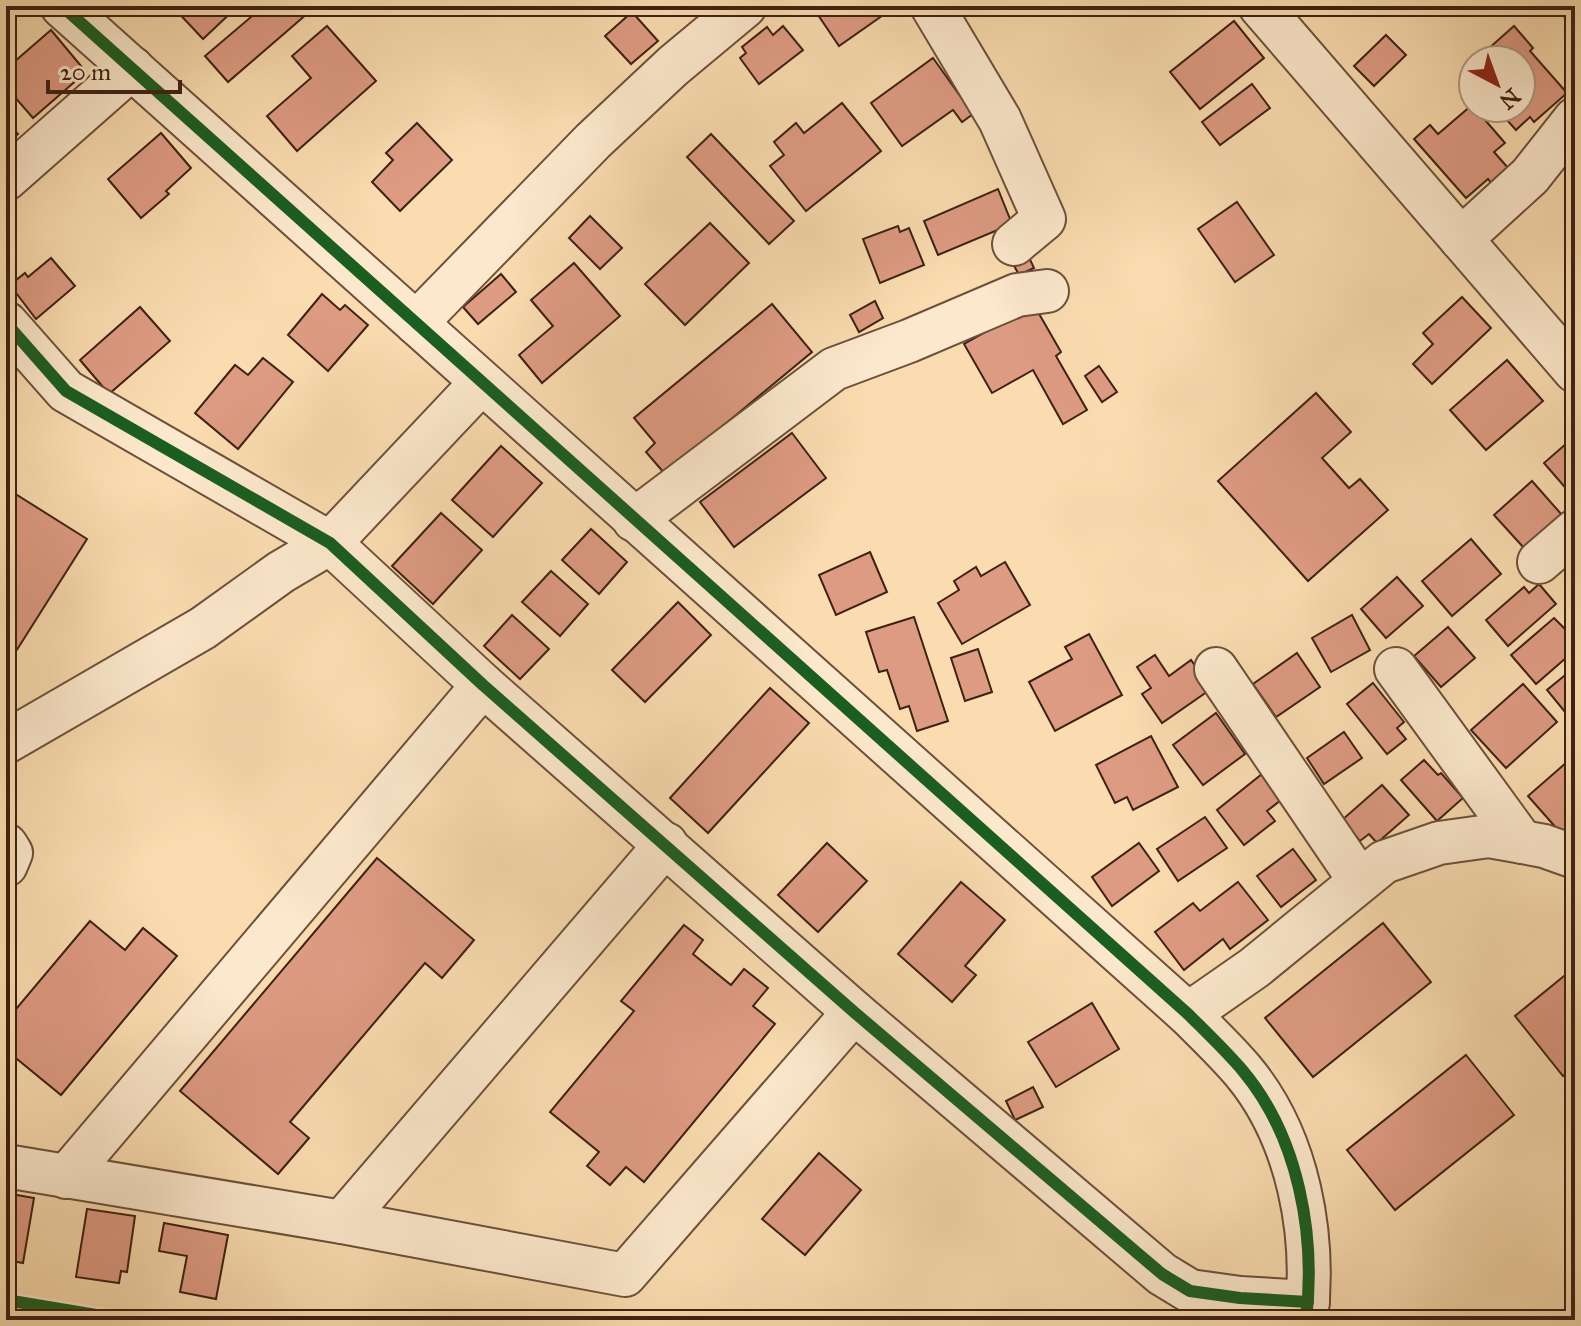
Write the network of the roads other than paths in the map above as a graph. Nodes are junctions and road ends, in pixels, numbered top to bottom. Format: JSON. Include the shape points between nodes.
{"nodes":[{"id":1,"x":62,"y":6,"type":"edge"},
{"id":2,"x":745,"y":6,"type":"edge"},
{"id":3,"x":932,"y":6,"type":"edge"},
{"id":4,"x":1260,"y":6,"type":"edge"},
{"id":5,"x":132,"y":68,"type":"junction"},
{"id":6,"x":1575,"y":119,"type":"edge"},
{"id":7,"x":6,"y":179,"type":"edge"},
{"id":8,"x":1461,"y":239,"type":"junction"},
{"id":9,"x":1014,"y":244,"type":"dead end"},
{"id":10,"x":1047,"y":291,"type":"dead end"},
{"id":11,"x":6,"y":323,"type":"edge"},
{"id":12,"x":416,"y":323,"type":"junction"},
{"id":13,"x":1575,"y":371,"type":"edge"},
{"id":14,"x":481,"y":383,"type":"junction"},
{"id":15,"x":634,"y":520,"type":"junction"},
{"id":16,"x":1575,"y":531,"type":"edge"},
{"id":17,"x":330,"y":543,"type":"junction"},
{"id":18,"x":1539,"y":562,"type":"dead end"},
{"id":19,"x":1216,"y":669,"type":"dead end"},
{"id":20,"x":1396,"y":669,"type":"dead end"},
{"id":21,"x":483,"y":685,"type":"junction"},
{"id":22,"x":6,"y":742,"type":"edge"},
{"id":23,"x":1522,"y":842,"type":"junction"},
{"id":24,"x":666,"y":844,"type":"junction"},
{"id":25,"x":6,"y":845,"type":"edge"},
{"id":26,"x":1575,"y":857,"type":"edge"},
{"id":27,"x":6,"y":865,"type":"edge"},
{"id":28,"x":1360,"y":881,"type":"junction"},
{"id":29,"x":854,"y":1012,"type":"junction"},
{"id":30,"x":1188,"y":1014,"type":"junction"},
{"id":31,"x":6,"y":1166,"type":"edge"},
{"id":32,"x":66,"y":1177,"type":"junction"},
{"id":33,"x":342,"y":1222,"type":"junction"},
{"id":34,"x":1307,"y":1311,"type":"edge"}],
"edges":[{"from":1,"to":5,"type":"street"},
{"from":2,"to":12,"type":"street","via":[[593,141]]},
{"from":3,"to":9,"type":"street","via":[[1000,120],[1044,219]]},
{"from":4,"to":8,"type":"street"},
{"from":5,"to":7,"type":"street"},
{"from":5,"to":12,"type":"street"},
{"from":6,"to":8,"type":"street","via":[[1530,176]]},
{"from":8,"to":13,"type":"street"},
{"from":10,"to":15,"type":"street","via":[[1017,295],[834,369]]},
{"from":11,"to":17,"type":"street","via":[[66,391]]},
{"from":12,"to":14,"type":"street"},
{"from":14,"to":15,"type":"street"},
{"from":14,"to":17,"type":"street"},
{"from":15,"to":30,"type":"street"},
{"from":16,"to":18,"type":"street"},
{"from":17,"to":21,"type":"street"},
{"from":17,"to":22,"type":"street","via":[[203,628]]},
{"from":19,"to":28,"type":"street"},
{"from":20,"to":23,"type":"street"},
{"from":21,"to":24,"type":"street"},
{"from":21,"to":32,"type":"street"},
{"from":23,"to":26,"type":"street"},
{"from":23,"to":28,"type":"street","via":[[1489,836],[1439,843],[1384,862]]},
{"from":24,"to":29,"type":"street"},
{"from":24,"to":33,"type":"street"},
{"from":25,"to":27,"type":"street","via":[[11,853]]},
{"from":28,"to":30,"type":"street"},
{"from":29,"to":33,"type":"street","via":[[625,1275]]},
{"from":29,"to":34,"type":"street","via":[[1162,1274],[1190,1291]]},
{"from":30,"to":34,"type":"street","via":[[1245,1073],[1277,1124],[1303,1209]]},
{"from":31,"to":32,"type":"street"},
{"from":32,"to":33,"type":"street"}]}
